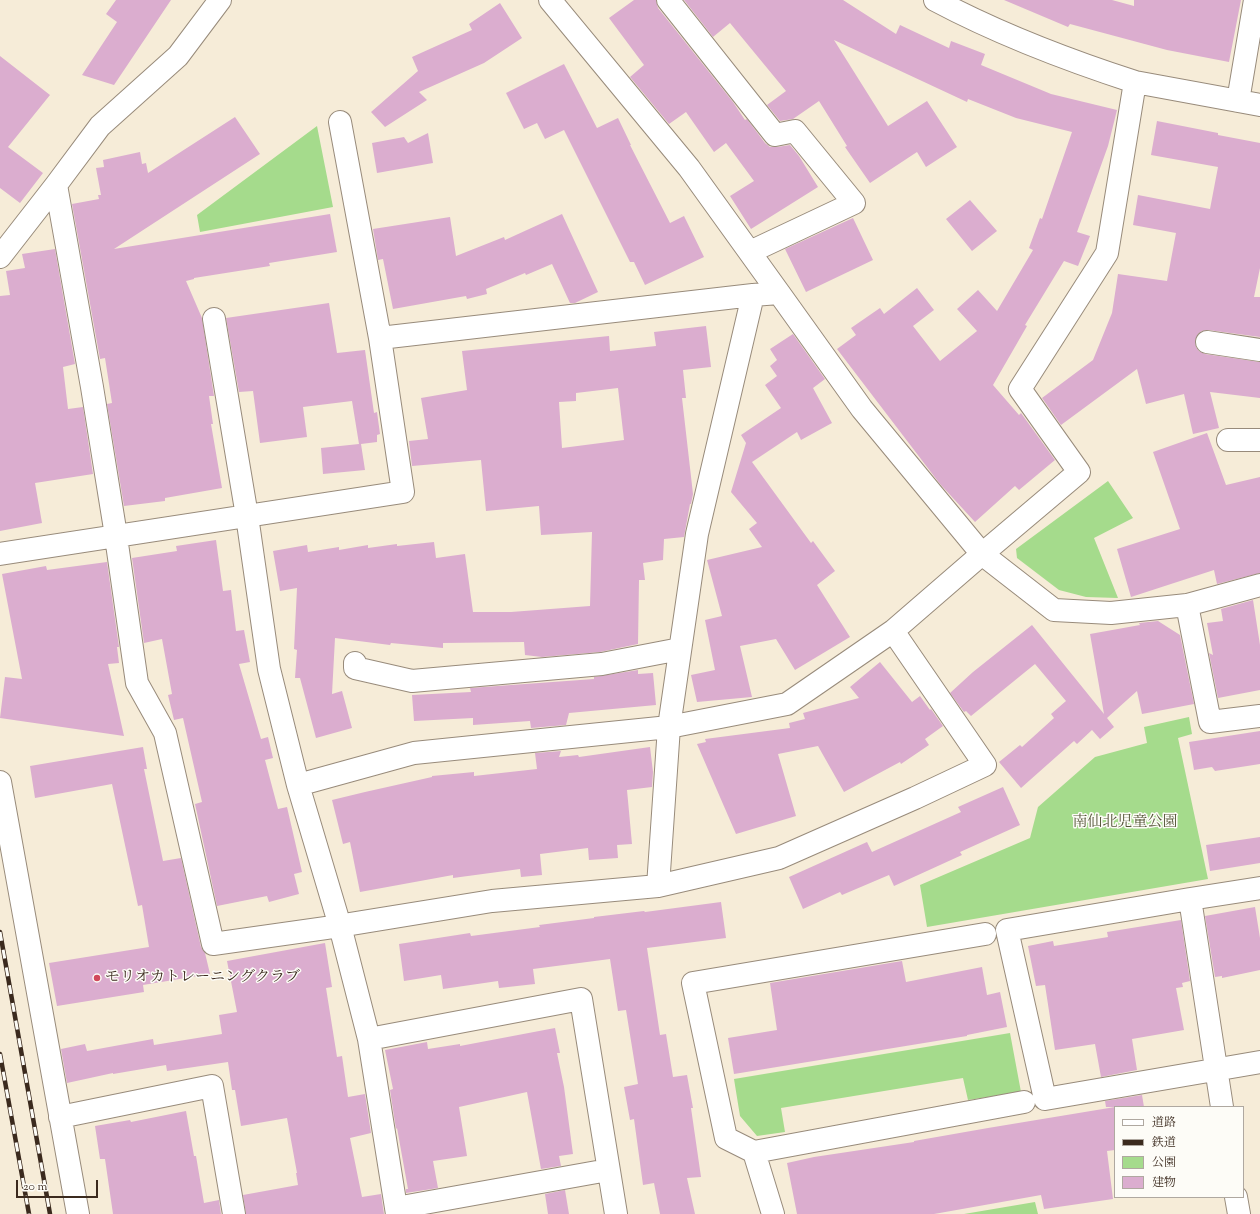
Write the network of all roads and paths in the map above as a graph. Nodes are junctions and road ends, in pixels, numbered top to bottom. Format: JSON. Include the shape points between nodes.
{"nodes":[{"id":1,"x":220,"y":0,"type":"edge"},
{"id":2,"x":550,"y":0,"type":"edge"},
{"id":3,"x":668,"y":0,"type":"edge"},
{"id":4,"x":935,"y":0,"type":"edge"},
{"id":5,"x":1255,"y":0,"type":"edge"},
{"id":6,"x":1135,"y":82,"type":"junction"},
{"id":7,"x":1238,"y":101,"type":"junction"},
{"id":8,"x":1260,"y":105,"type":"edge"},
{"id":9,"x":340,"y":122,"type":"dead end"},
{"id":10,"x":56,"y":186,"type":"junction"},
{"id":11,"x":750,"y":252,"type":"junction"},
{"id":12,"x":0,"y":257,"type":"edge"},
{"id":13,"x":779,"y":293,"type":"junction"},
{"id":14,"x":753,"y":295,"type":"junction"},
{"id":15,"x":214,"y":319,"type":"dead end"},
{"id":16,"x":380,"y":338,"type":"junction"},
{"id":17,"x":1207,"y":342,"type":"dead end"},
{"id":18,"x":1260,"y":350,"type":"edge"},
{"id":19,"x":1228,"y":440,"type":"dead end"},
{"id":20,"x":1260,"y":440,"type":"edge"},
{"id":21,"x":247,"y":516,"type":"junction"},
{"id":22,"x":116,"y":537,"type":"junction"},
{"id":23,"x":0,"y":554,"type":"edge"},
{"id":24,"x":982,"y":554,"type":"junction"},
{"id":25,"x":1260,"y":585,"type":"edge"},
{"id":26,"x":1187,"y":604,"type":"junction"},
{"id":27,"x":894,"y":631,"type":"junction"},
{"id":28,"x":680,"y":648,"type":"junction"},
{"id":29,"x":355,"y":663,"type":"dead end"},
{"id":30,"x":1260,"y":716,"type":"edge"},
{"id":31,"x":669,"y":728,"type":"junction"},
{"id":32,"x":0,"y":782,"type":"edge"},
{"id":33,"x":298,"y":785,"type":"junction"},
{"id":34,"x":658,"y":886,"type":"junction"},
{"id":35,"x":1260,"y":888,"type":"edge"},
{"id":36,"x":1190,"y":899,"type":"junction"},
{"id":37,"x":340,"y":926,"type":"junction"},
{"id":38,"x":985,"y":934,"type":"dead end"},
{"id":39,"x":369,"y":1039,"type":"junction"},
{"id":40,"x":1260,"y":1062,"type":"edge"},
{"id":41,"x":1217,"y":1070,"type":"junction"},
{"id":42,"x":1024,"y":1102,"type":"dead end"},
{"id":43,"x":1222,"y":1106,"type":"edge"},
{"id":44,"x":60,"y":1118,"type":"junction"},
{"id":45,"x":754,"y":1152,"type":"junction"},
{"id":46,"x":608,"y":1170,"type":"junction"},
{"id":47,"x":1236,"y":1198,"type":"edge"},
{"id":48,"x":396,"y":1211,"type":"edge"},
{"id":49,"x":78,"y":1214,"type":"edge"},
{"id":50,"x":234,"y":1214,"type":"edge"},
{"id":51,"x":616,"y":1214,"type":"edge"},
{"id":52,"x":773,"y":1214,"type":"edge"},
{"id":53,"x":1239,"y":1214,"type":"edge"}],
"edges":[{"from":1,"to":10,"type":"street","via":[[178,56],[100,126]]},
{"from":2,"to":11,"type":"street","via":[[689,168]]},
{"from":3,"to":11,"type":"street","via":[[774,135],[795,130],[854,203]]},
{"from":4,"to":6,"type":"street","via":[[970,18],[1083,65]]},
{"from":5,"to":7,"type":"street"},
{"from":6,"to":7,"type":"street"},
{"from":6,"to":24,"type":"street","via":[[1107,253],[1020,389],[1079,472]]},
{"from":7,"to":8,"type":"street"},
{"from":9,"to":16,"type":"street"},
{"from":10,"to":12,"type":"street"},
{"from":10,"to":22,"type":"street"},
{"from":11,"to":13,"type":"street"},
{"from":13,"to":14,"type":"street"},
{"from":13,"to":24,"type":"street","via":[[862,409]]},
{"from":14,"to":16,"type":"street"},
{"from":14,"to":28,"type":"street","via":[[697,534]]},
{"from":15,"to":21,"type":"street"},
{"from":16,"to":21,"type":"street","via":[[403,492]]},
{"from":17,"to":18,"type":"street"},
{"from":19,"to":20,"type":"street"},
{"from":21,"to":22,"type":"street"},
{"from":21,"to":33,"type":"street","via":[[269,668]]},
{"from":22,"to":23,"type":"street"},
{"from":22,"to":37,"type":"street","via":[[137,683],[165,733],[213,944]]},
{"from":24,"to":26,"type":"street","via":[[1054,610],[1111,613]]},
{"from":24,"to":27,"type":"street"},
{"from":25,"to":26,"type":"street"},
{"from":26,"to":30,"type":"street","via":[[1210,722]]},
{"from":27,"to":31,"type":"street","via":[[787,704]]},
{"from":27,"to":34,"type":"street","via":[[985,765],[779,858]]},
{"from":28,"to":29,"type":"street","via":[[602,664],[412,682],[355,668]]},
{"from":28,"to":31,"type":"street"},
{"from":31,"to":33,"type":"street","via":[[414,753]]},
{"from":31,"to":34,"type":"street"},
{"from":32,"to":44,"type":"street"},
{"from":33,"to":37,"type":"street"},
{"from":34,"to":37,"type":"street","via":[[492,901]]},
{"from":35,"to":36,"type":"street"},
{"from":36,"to":41,"type":"street"},
{"from":36,"to":41,"type":"street","via":[[1007,930],[1045,1099]]},
{"from":37,"to":39,"type":"street"},
{"from":38,"to":45,"type":"street","via":[[693,983],[726,1138]]},
{"from":39,"to":46,"type":"street","via":[[581,999]]},
{"from":39,"to":48,"type":"street"},
{"from":40,"to":41,"type":"street"},
{"from":41,"to":43,"type":"street"},
{"from":42,"to":45,"type":"street"},
{"from":44,"to":49,"type":"street"},
{"from":44,"to":50,"type":"street","via":[[212,1086]]},
{"from":45,"to":52,"type":"street"},
{"from":46,"to":48,"type":"street"},
{"from":46,"to":51,"type":"street"},
{"from":47,"to":53,"type":"street"}]}
